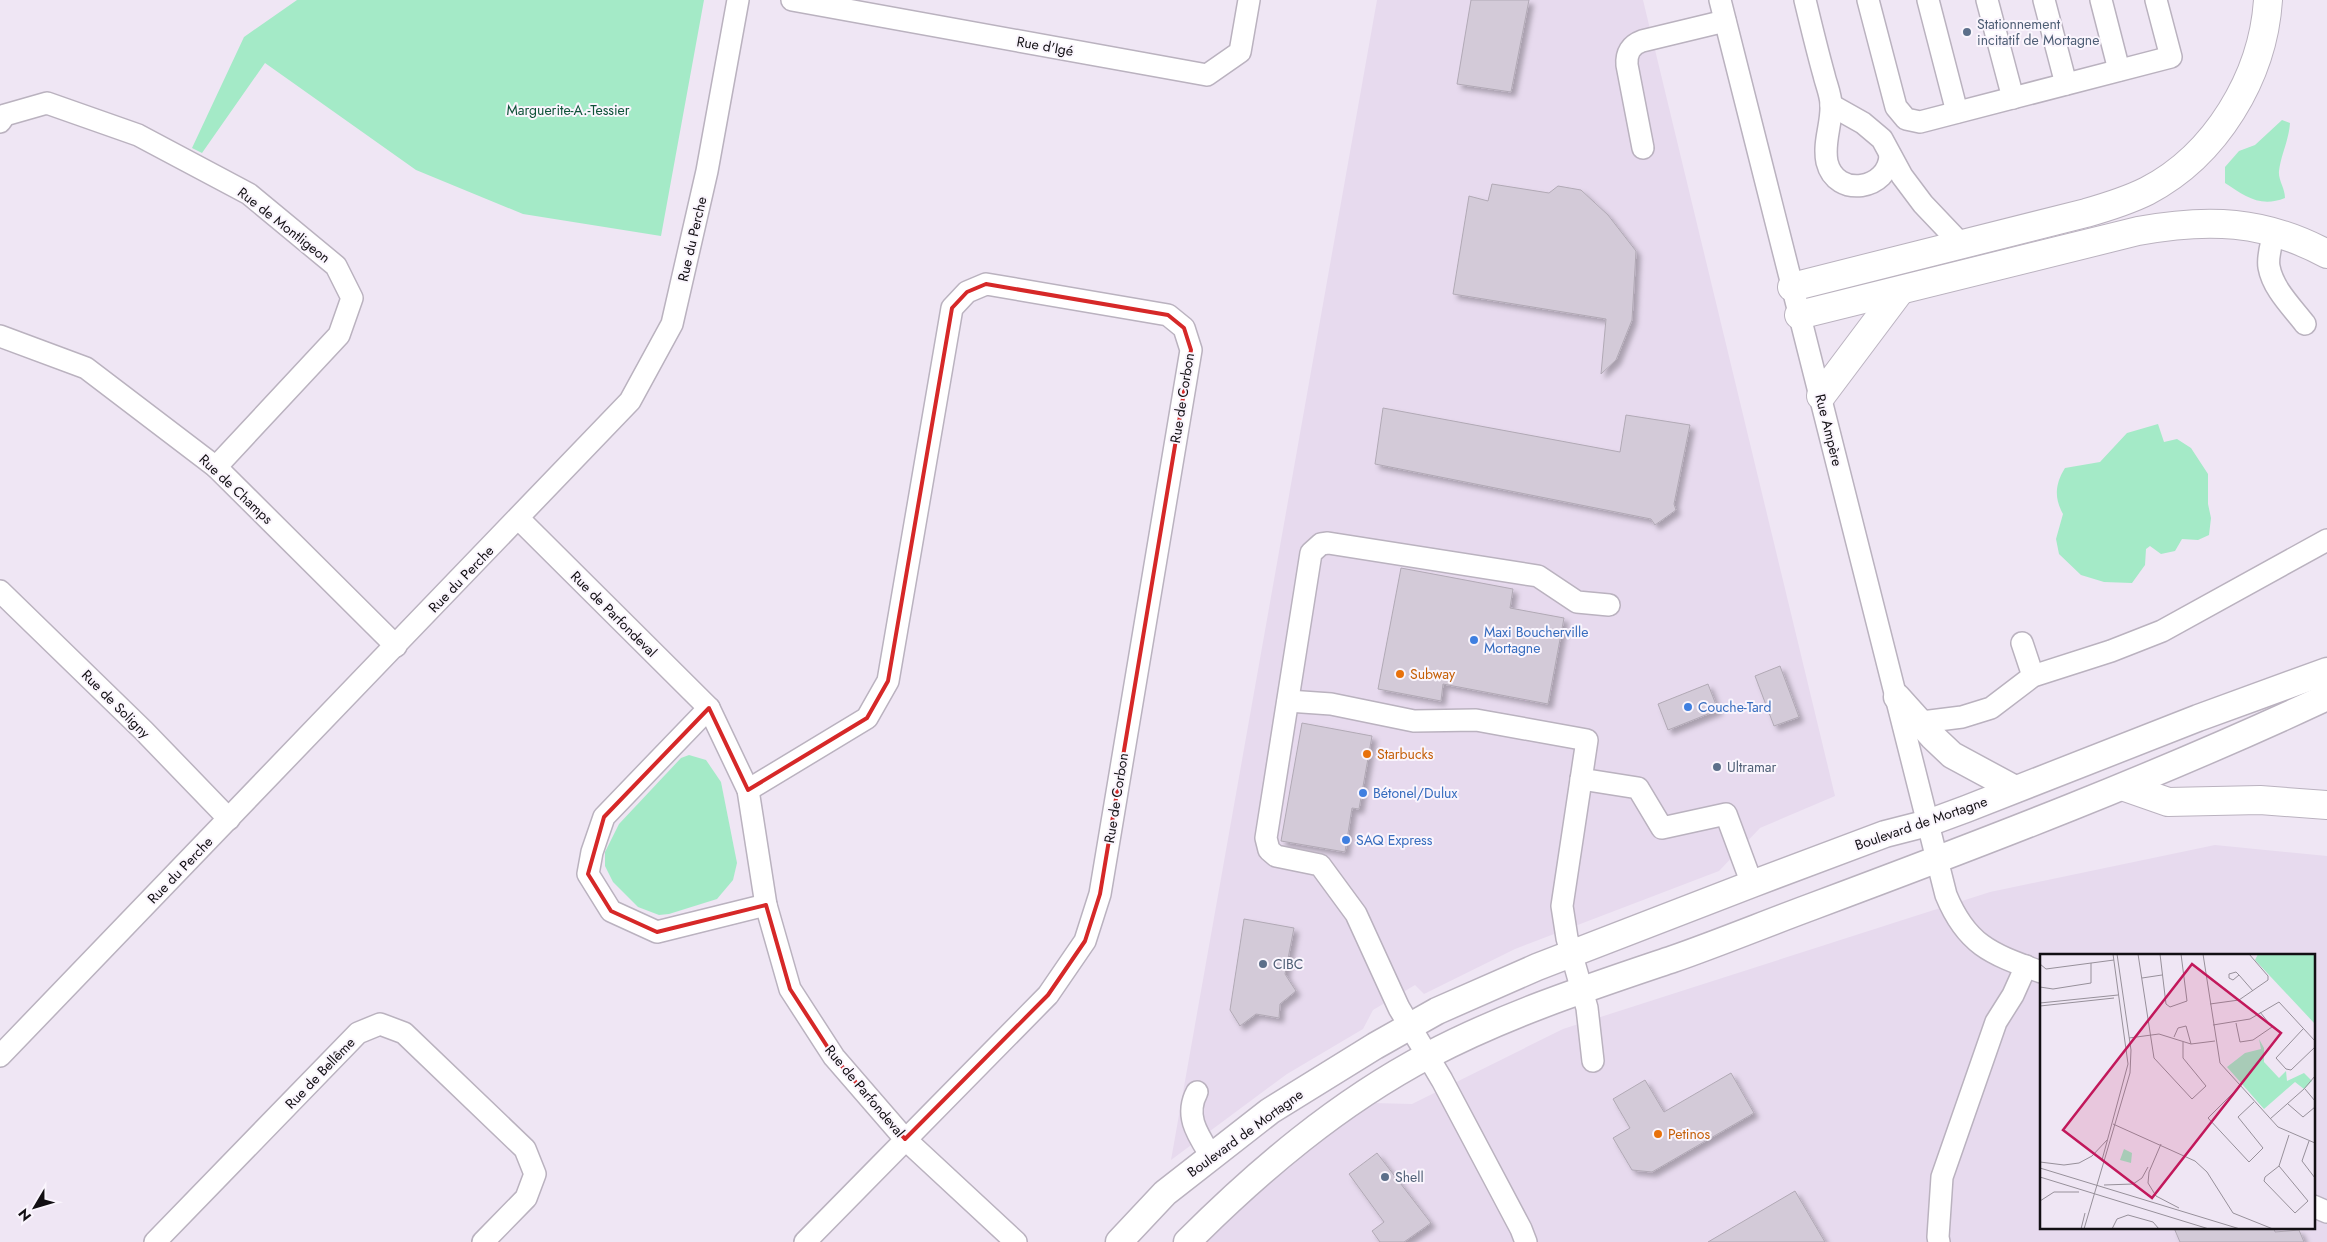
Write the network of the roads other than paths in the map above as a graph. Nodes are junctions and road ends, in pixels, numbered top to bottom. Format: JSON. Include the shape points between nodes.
{"nodes":[{"id":1,"x":738,"y":0,"type":"edge"},
{"id":2,"x":792,"y":0,"type":"edge"},
{"id":3,"x":1249,"y":0,"type":"edge"},
{"id":4,"x":1720,"y":0,"type":"edge"},
{"id":5,"x":1805,"y":0,"type":"edge"},
{"id":6,"x":1868,"y":0,"type":"edge"},
{"id":7,"x":1928,"y":0,"type":"edge"},
{"id":8,"x":1987,"y":0,"type":"edge"},
{"id":9,"x":2044,"y":0,"type":"edge"},
{"id":10,"x":2100,"y":0,"type":"edge"},
{"id":11,"x":2156,"y":0,"type":"edge"},
{"id":12,"x":2268,"y":0,"type":"edge"},
{"id":13,"x":1725,"y":20,"type":"junction"},
{"id":14,"x":2119,"y":70,"type":"junction"},
{"id":15,"x":2066,"y":84,"type":"junction"},
{"id":16,"x":2013,"y":98,"type":"junction"},
{"id":17,"x":1831,"y":104,"type":"junction"},
{"id":18,"x":1958,"y":112,"type":"junction"},
{"id":19,"x":0,"y":122,"type":"edge"},
{"id":20,"x":1643,"y":148,"type":"dead end"},
{"id":21,"x":1890,"y":155,"type":"junction"},
{"id":22,"x":2274,"y":232,"type":"junction"},
{"id":23,"x":1961,"y":244,"type":"junction"},
{"id":24,"x":2327,"y":254,"type":"edge"},
{"id":25,"x":1792,"y":287,"type":"junction"},
{"id":26,"x":1898,"y":292,"type":"junction"},
{"id":27,"x":1799,"y":315,"type":"junction"},
{"id":28,"x":2305,"y":324,"type":"dead end"},
{"id":29,"x":0,"y":336,"type":"edge"},
{"id":30,"x":1821,"y":396,"type":"junction"},
{"id":31,"x":216,"y":466,"type":"junction"},
{"id":32,"x":519,"y":519,"type":"junction"},
{"id":33,"x":2327,"y":540,"type":"edge"},
{"id":34,"x":0,"y":591,"type":"edge"},
{"id":35,"x":1609,"y":605,"type":"dead end"},
{"id":36,"x":2022,"y":644,"type":"dead end"},
{"id":37,"x":396,"y":646,"type":"junction"},
{"id":38,"x":2327,"y":671,"type":"edge"},
{"id":39,"x":2033,"y":676,"type":"junction"},
{"id":40,"x":1897,"y":697,"type":"joint"},
{"id":41,"x":2327,"y":697,"type":"edge"},
{"id":42,"x":1288,"y":701,"type":"junction"},
{"id":43,"x":708,"y":708,"type":"junction"},
{"id":44,"x":1911,"y":722,"type":"junction"},
{"id":45,"x":1580,"y":779,"type":"junction"},
{"id":46,"x":2125,"y":787,"type":"junction"},
{"id":47,"x":2015,"y":789,"type":"junction"},
{"id":48,"x":748,"y":790,"type":"junction"},
{"id":49,"x":2327,"y":805,"type":"edge"},
{"id":50,"x":229,"y":819,"type":"junction"},
{"id":51,"x":1928,"y":823,"type":"junction"},
{"id":52,"x":1936,"y":860,"type":"junction"},
{"id":53,"x":1752,"y":884,"type":"junction"},
{"id":54,"x":766,"y":905,"type":"junction"},
{"id":55,"x":1572,"y":953,"type":"junction"},
{"id":56,"x":2033,"y":969,"type":"edge"},
{"id":57,"x":1582,"y":989,"type":"junction"},
{"id":58,"x":1409,"y":1026,"type":"junction"},
{"id":59,"x":0,"y":1056,"type":"edge"},
{"id":60,"x":1427,"y":1056,"type":"junction"},
{"id":61,"x":1593,"y":1062,"type":"dead end"},
{"id":62,"x":1197,"y":1092,"type":"dead end"},
{"id":63,"x":905,"y":1138,"type":"junction"},
{"id":64,"x":1211,"y":1156,"type":"junction"},
{"id":65,"x":2314,"y":1206,"type":"edge"},
{"id":66,"x":2327,"y":1212,"type":"edge"},
{"id":67,"x":155,"y":1242,"type":"edge"},
{"id":68,"x":483,"y":1242,"type":"edge"},
{"id":69,"x":804,"y":1242,"type":"edge"},
{"id":70,"x":1016,"y":1242,"type":"edge"},
{"id":71,"x":1119,"y":1242,"type":"edge"},
{"id":72,"x":1186,"y":1242,"type":"edge"},
{"id":73,"x":1526,"y":1242,"type":"edge"},
{"id":74,"x":1939,"y":1242,"type":"edge"}],
"edges":[{"from":1,"to":32,"type":"street","name":"Rue du Perche","via":[[707,171],[672,324],[630,402]]},
{"from":2,"to":3,"type":"street","name":"Rue d'Igé","via":[[1207,75],[1240,52]]},
{"from":4,"to":13,"type":"street","name":"Rue Ampère"},
{"from":5,"to":17,"type":"street"},
{"from":6,"to":18,"type":"street","via":[[1898,112],[1906,119],[1920,122]]},
{"from":7,"to":18,"type":"street"},
{"from":8,"to":16,"type":"street"},
{"from":9,"to":15,"type":"street"},
{"from":10,"to":14,"type":"street"},
{"from":11,"to":14,"type":"street","via":[[2171,57]]},
{"from":12,"to":23,"type":"highway","via":[[2260,46],[2244,88],[2218,129],[2173,174],[2118,204]]},
{"from":13,"to":20,"type":"street","via":[[1642,41],[1629,51],[1627,65]]},
{"from":13,"to":25,"type":"street","name":"Rue Ampère"},
{"from":14,"to":15,"type":"street"},
{"from":15,"to":16,"type":"street"},
{"from":16,"to":18,"type":"street"},
{"from":17,"to":21,"type":"street","via":[[1875,132]]},
{"from":17,"to":21,"type":"street","via":[[1826,151],[1828,163],[1837,178],[1852,186],[1868,184],[1885,173]]},
{"from":19,"to":31,"type":"street","name":"Rue de Montligeon","via":[[5,115],[47,103],[138,135],[249,194],[336,266],[352,298],[339,336]]},
{"from":21,"to":23,"type":"street","via":[[1923,204]]},
{"from":22,"to":24,"type":"highway"},
{"from":22,"to":26,"type":"highway","via":[[2216,223],[2163,227]]},
{"from":22,"to":28,"type":"street","via":[[2269,267],[2274,282]]},
{"from":23,"to":25,"type":"highway"},
{"from":25,"to":27,"type":"street","name":"Rue Ampère"},
{"from":26,"to":27,"type":"highway"},
{"from":26,"to":30,"type":"highway"},
{"from":27,"to":30,"type":"street","name":"Rue Ampère"},
{"from":29,"to":31,"type":"street","name":"Rue de Champs","via":[[86,368]]},
{"from":30,"to":40,"type":"street","name":"Rue Ampère"},
{"from":31,"to":37,"type":"street","name":"Rue de Champs"},
{"from":32,"to":37,"type":"street","name":"Rue du Perche"},
{"from":32,"to":43,"type":"street","name":"Rue de Parfondeval"},
{"from":33,"to":39,"type":"street","via":[[2149,637]]},
{"from":34,"to":50,"type":"street","name":"Rue de Soligny"},
{"from":35,"to":42,"type":"street","via":[[1577,602],[1538,576],[1328,542],[1321,544],[1311,553]]},
{"from":36,"to":39,"type":"street"},
{"from":37,"to":50,"type":"street","name":"Rue du Perche"},
{"from":38,"to":47,"type":"main road","name":"Boulevard de Mortagne"},
{"from":39,"to":44,"type":"street","via":[[1990,708],[1962,717]]},
{"from":40,"to":44,"type":"main road"},
{"from":41,"to":46,"type":"main road"},
{"from":42,"to":45,"type":"street","via":[[1330,704],[1414,721],[1476,720],[1587,740]]},
{"from":42,"to":58,"type":"street","via":[[1266,838],[1269,850],[1276,856],[1320,865],[1325,871],[1356,914]]},
{"from":43,"to":48,"type":"street","name":"Rue de Parfondeval"},
{"from":43,"to":54,"type":"street","via":[[604,817],[588,874],[611,911],[657,932]]},
{"from":44,"to":47,"type":"main road","via":[[1952,755]]},
{"from":44,"to":51,"type":"street"},
{"from":45,"to":53,"type":"street","via":[[1638,788],[1662,828],[1726,814]]},
{"from":45,"to":55,"type":"street","via":[[1562,906]]},
{"from":46,"to":49,"type":"highway","via":[[2168,802],[2260,800]]},
{"from":46,"to":52,"type":"main road"},
{"from":47,"to":51,"type":"main road","name":"Boulevard de Mortagne"},
{"from":48,"to":54,"type":"street","name":"Rue de Parfondeval"},
{"from":48,"to":63,"type":"street","name":"Rue de Corbon","via":[[867,718],[888,681],[952,308],[967,292],[986,284],[1168,315],[1184,328],[1191,350],[1100,894],[1086,941],[1048,995]]},
{"from":50,"to":59,"type":"street","name":"Rue du Perche"},
{"from":51,"to":52,"type":"street"},
{"from":51,"to":53,"type":"main road","name":"Boulevard de Mortagne","via":[[1885,834]]},
{"from":52,"to":56,"type":"street","via":[[1949,903],[1966,932],[1986,949]]},
{"from":52,"to":57,"type":"main road","via":[[1676,958]]},
{"from":53,"to":55,"type":"main road","name":"Boulevard de Mortagne"},
{"from":54,"to":63,"type":"street","name":"Rue de Parfondeval","via":[[790,989],[834,1057]]},
{"from":55,"to":57,"type":"street"},
{"from":55,"to":58,"type":"main road","name":"Boulevard de Mortagne","via":[[1466,997]]},
{"from":56,"to":74,"type":"street","via":[[1996,1022],[1942,1177]]},
{"from":57,"to":60,"type":"main road","via":[[1499,1022]]},
{"from":57,"to":61,"type":"street"},
{"from":58,"to":60,"type":"street"},
{"from":58,"to":64,"type":"main road","name":"Boulevard de Mortagne","via":[[1270,1111]]},
{"from":60,"to":72,"type":"main road","via":[[1312,1129]]},
{"from":60,"to":73,"type":"street"},
{"from":62,"to":64,"type":"street","via":[[1192,1102],[1192,1126]]},
{"from":63,"to":69,"type":"street","name":"Rue de Corbon"},
{"from":63,"to":70,"type":"street","name":"Rue de Parfondeval"},
{"from":64,"to":71,"type":"main road","name":"Boulevard de Mortagne","via":[[1165,1193]]},
{"from":65,"to":66,"type":"street"},
{"from":67,"to":68,"type":"street","name":"Rue de Bellême","via":[[358,1033],[380,1024],[404,1033],[524,1149],[535,1174],[526,1198]]}]}
